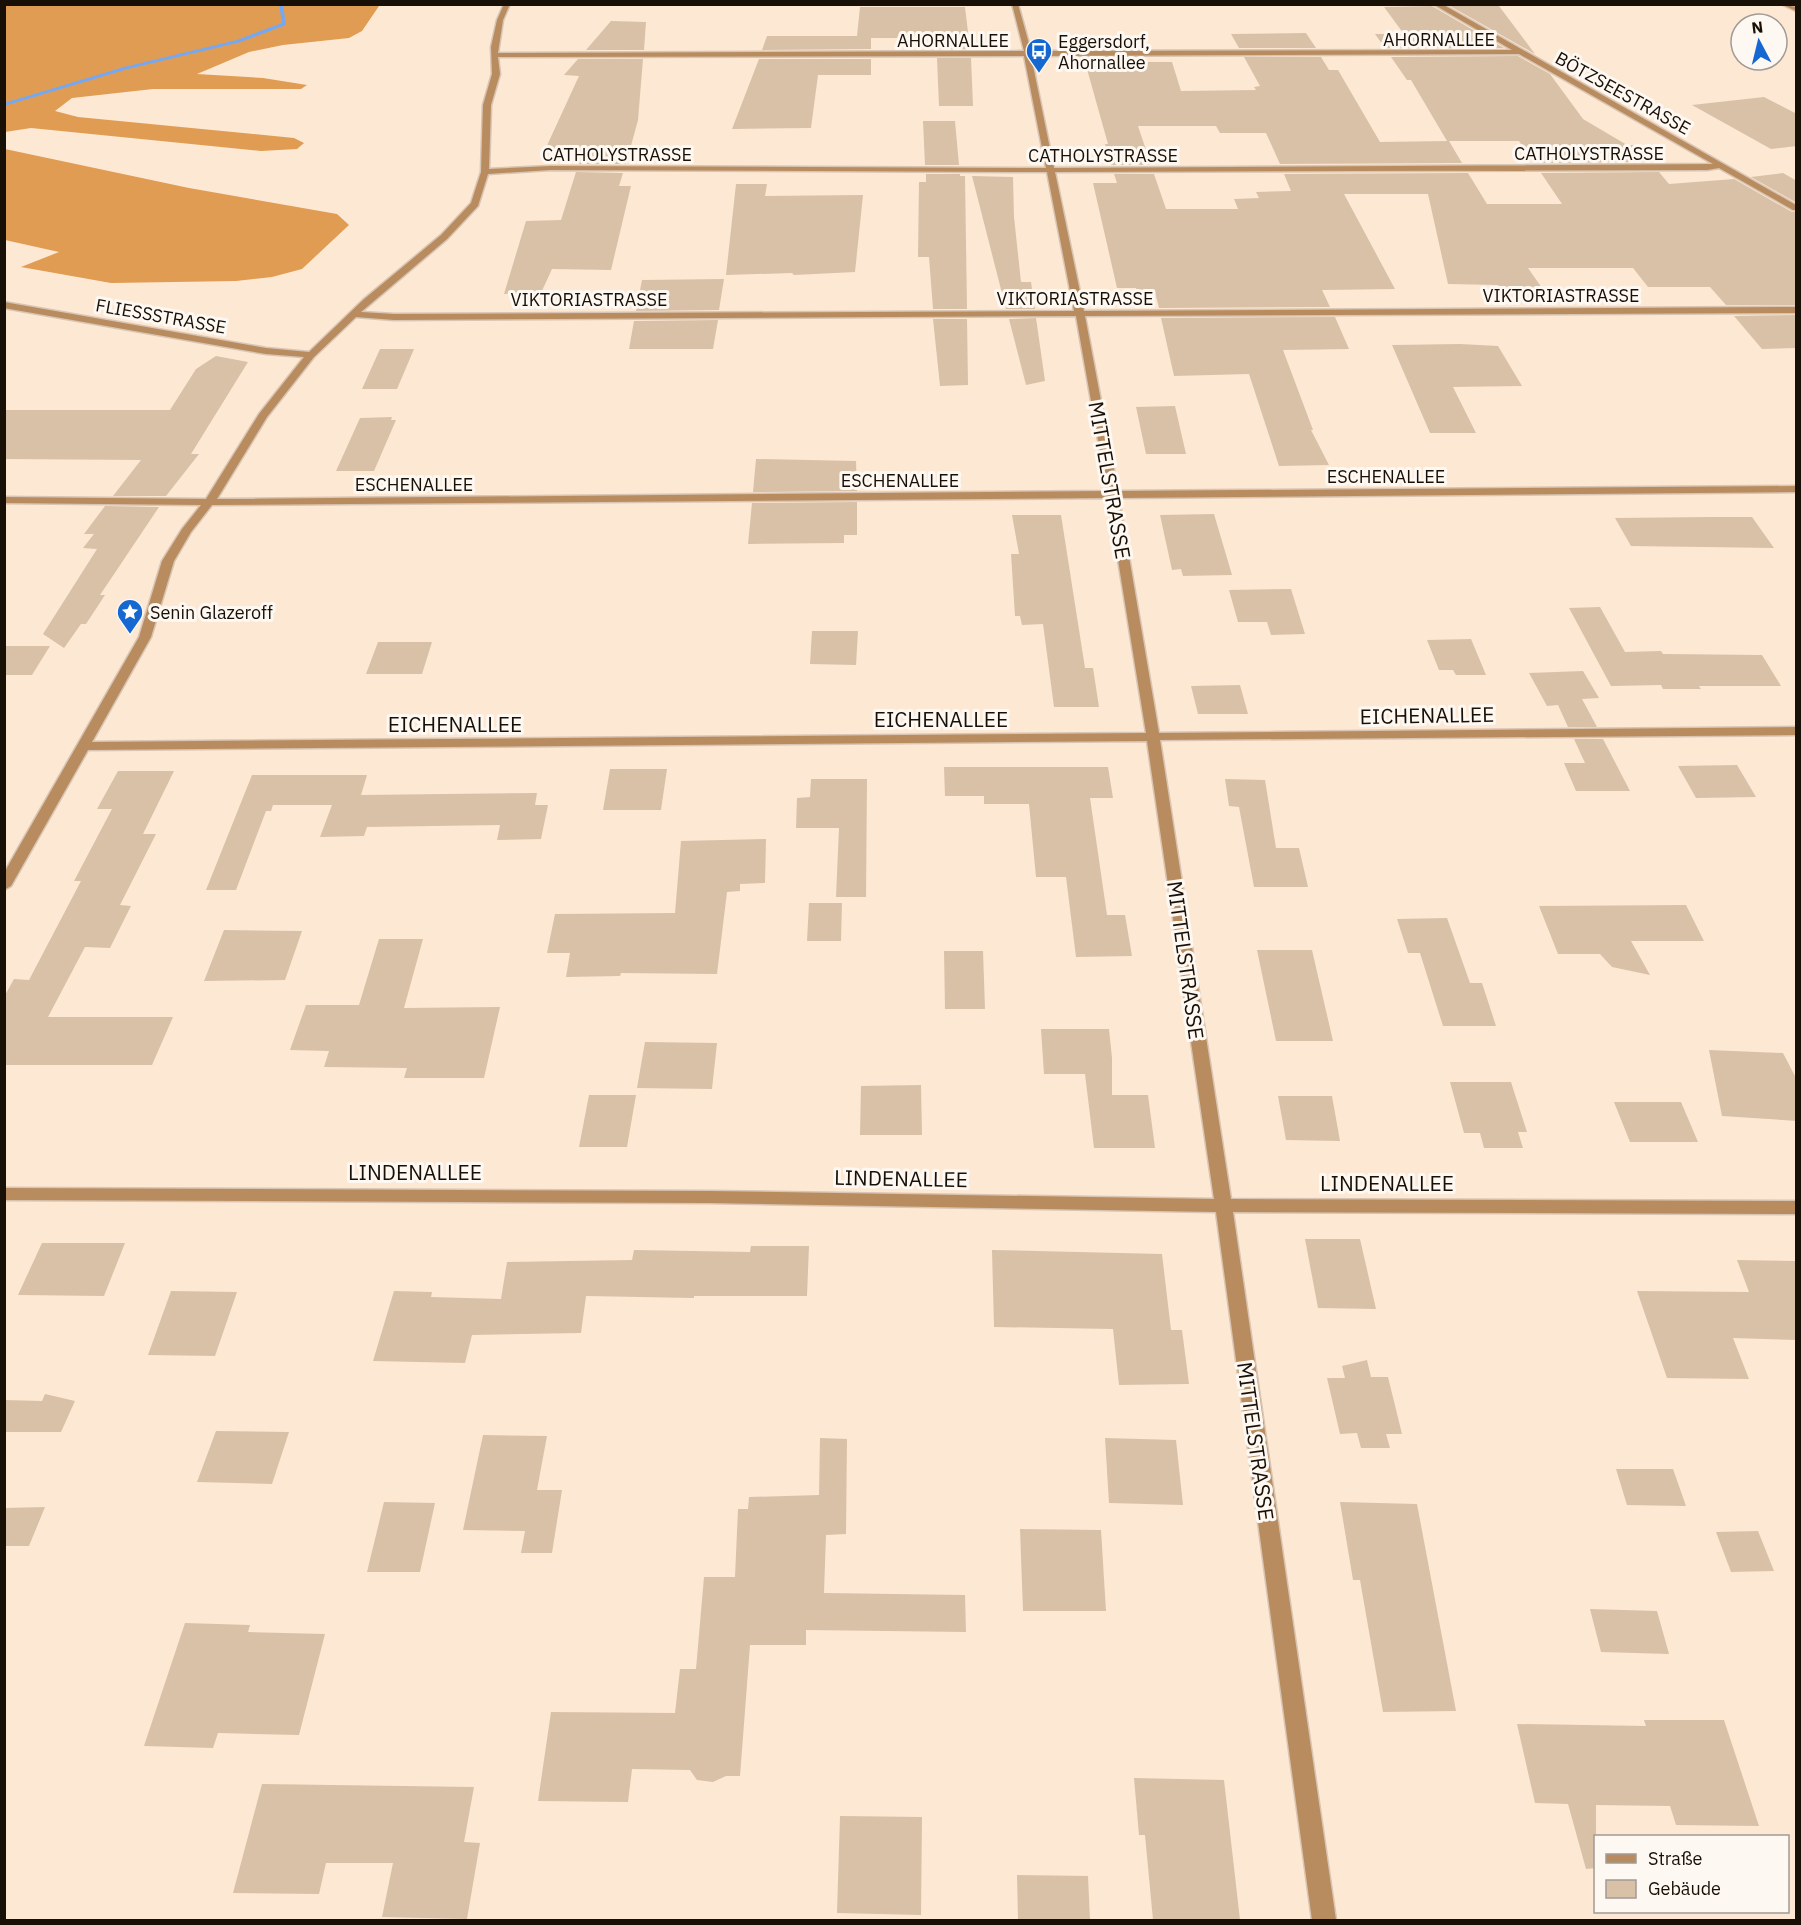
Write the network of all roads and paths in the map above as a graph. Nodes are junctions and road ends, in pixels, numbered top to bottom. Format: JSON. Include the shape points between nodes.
{"nodes":[{"id":1,"x":507,"y":4,"type":"edge"},
{"id":2,"x":1015,"y":4,"type":"edge"},
{"id":3,"x":1436,"y":4,"type":"edge"},
{"id":4,"x":1784,"y":4,"type":"edge"},
{"id":5,"x":1797,"y":9,"type":"edge"},
{"id":6,"x":1520,"y":52,"type":"junction"},
{"id":7,"x":1027,"y":55,"type":"junction"},
{"id":8,"x":494,"y":56,"type":"junction"},
{"id":9,"x":1722,"y":165,"type":"junction"},
{"id":10,"x":1051,"y":170,"type":"junction"},
{"id":11,"x":485,"y":172,"type":"junction"},
{"id":12,"x":1797,"y":208,"type":"edge"},
{"id":13,"x":4,"y":305,"type":"edge"},
{"id":14,"x":1797,"y":310,"type":"edge"},
{"id":15,"x":353,"y":314,"type":"junction"},
{"id":16,"x":1080,"y":314,"type":"junction"},
{"id":17,"x":311,"y":355,"type":"junction"},
{"id":18,"x":1797,"y":489,"type":"edge"},
{"id":19,"x":1113,"y":494,"type":"junction"},
{"id":20,"x":4,"y":500,"type":"edge"},
{"id":21,"x":210,"y":501,"type":"junction"},
{"id":22,"x":1797,"y":731,"type":"edge"},
{"id":23,"x":1154,"y":737,"type":"junction"},
{"id":24,"x":86,"y":746,"type":"junction"},
{"id":25,"x":4,"y":886,"type":"edge"},
{"id":26,"x":4,"y":1194,"type":"edge"},
{"id":27,"x":1222,"y":1205,"type":"junction"},
{"id":28,"x":1797,"y":1207,"type":"edge"},
{"id":29,"x":1324,"y":1920,"type":"edge"}],
"edges":[{"from":1,"to":8,"type":"street"},
{"from":2,"to":7,"type":"street","name":"MITTELSTRASSE"},
{"from":3,"to":6,"type":"street","name":"BÖTZSEESTRASSE"},
{"from":4,"to":5,"type":"street"},
{"from":6,"to":7,"type":"street","name":"AHORNALLEE"},
{"from":6,"to":9,"type":"street","name":"BÖTZSEESTRASSE"},
{"from":7,"to":8,"type":"street","name":"AHORNALLEE"},
{"from":7,"to":10,"type":"street","name":"MITTELSTRASSE"},
{"from":8,"to":11,"type":"street","via":[[496,75],[487,105]]},
{"from":9,"to":10,"type":"street","name":"CATHOLYSTRASSE"},
{"from":9,"to":12,"type":"street","name":"BÖTZSEESTRASSE"},
{"from":10,"to":11,"type":"street","name":"CATHOLYSTRASSE","via":[[550,168]]},
{"from":10,"to":16,"type":"street","name":"MITTELSTRASSE"},
{"from":11,"to":15,"type":"street","via":[[475,204],[464,219]]},
{"from":13,"to":17,"type":"street","name":"FLIESSSTRASSE","via":[[266,351]]},
{"from":14,"to":16,"type":"street","name":"VIKTORIASTRASSE"},
{"from":15,"to":16,"type":"street","name":"VIKTORIASTRASSE"},
{"from":15,"to":17,"type":"street"},
{"from":16,"to":19,"type":"street","name":"MITTELSTRASSE"},
{"from":17,"to":21,"type":"street","via":[[263,416]]},
{"from":18,"to":19,"type":"street","name":"ESCHENALLEE"},
{"from":19,"to":21,"type":"street","name":"ESCHENALLEE"},
{"from":19,"to":23,"type":"street","name":"MITTELSTRASSE"},
{"from":20,"to":21,"type":"street","name":"ESCHENALLEE"},
{"from":21,"to":24,"type":"street","via":[[168,561],[145,637]]},
{"from":22,"to":23,"type":"street","name":"EICHENALLEE"},
{"from":23,"to":24,"type":"street","name":"EICHENALLEE"},
{"from":23,"to":27,"type":"street","name":"MITTELSTRASSE"},
{"from":24,"to":25,"type":"street"},
{"from":26,"to":27,"type":"street","name":"LINDENALLEE","via":[[697,1197]]},
{"from":27,"to":28,"type":"street","name":"LINDENALLEE"},
{"from":27,"to":29,"type":"street","name":"MITTELSTRASSE"}]}
